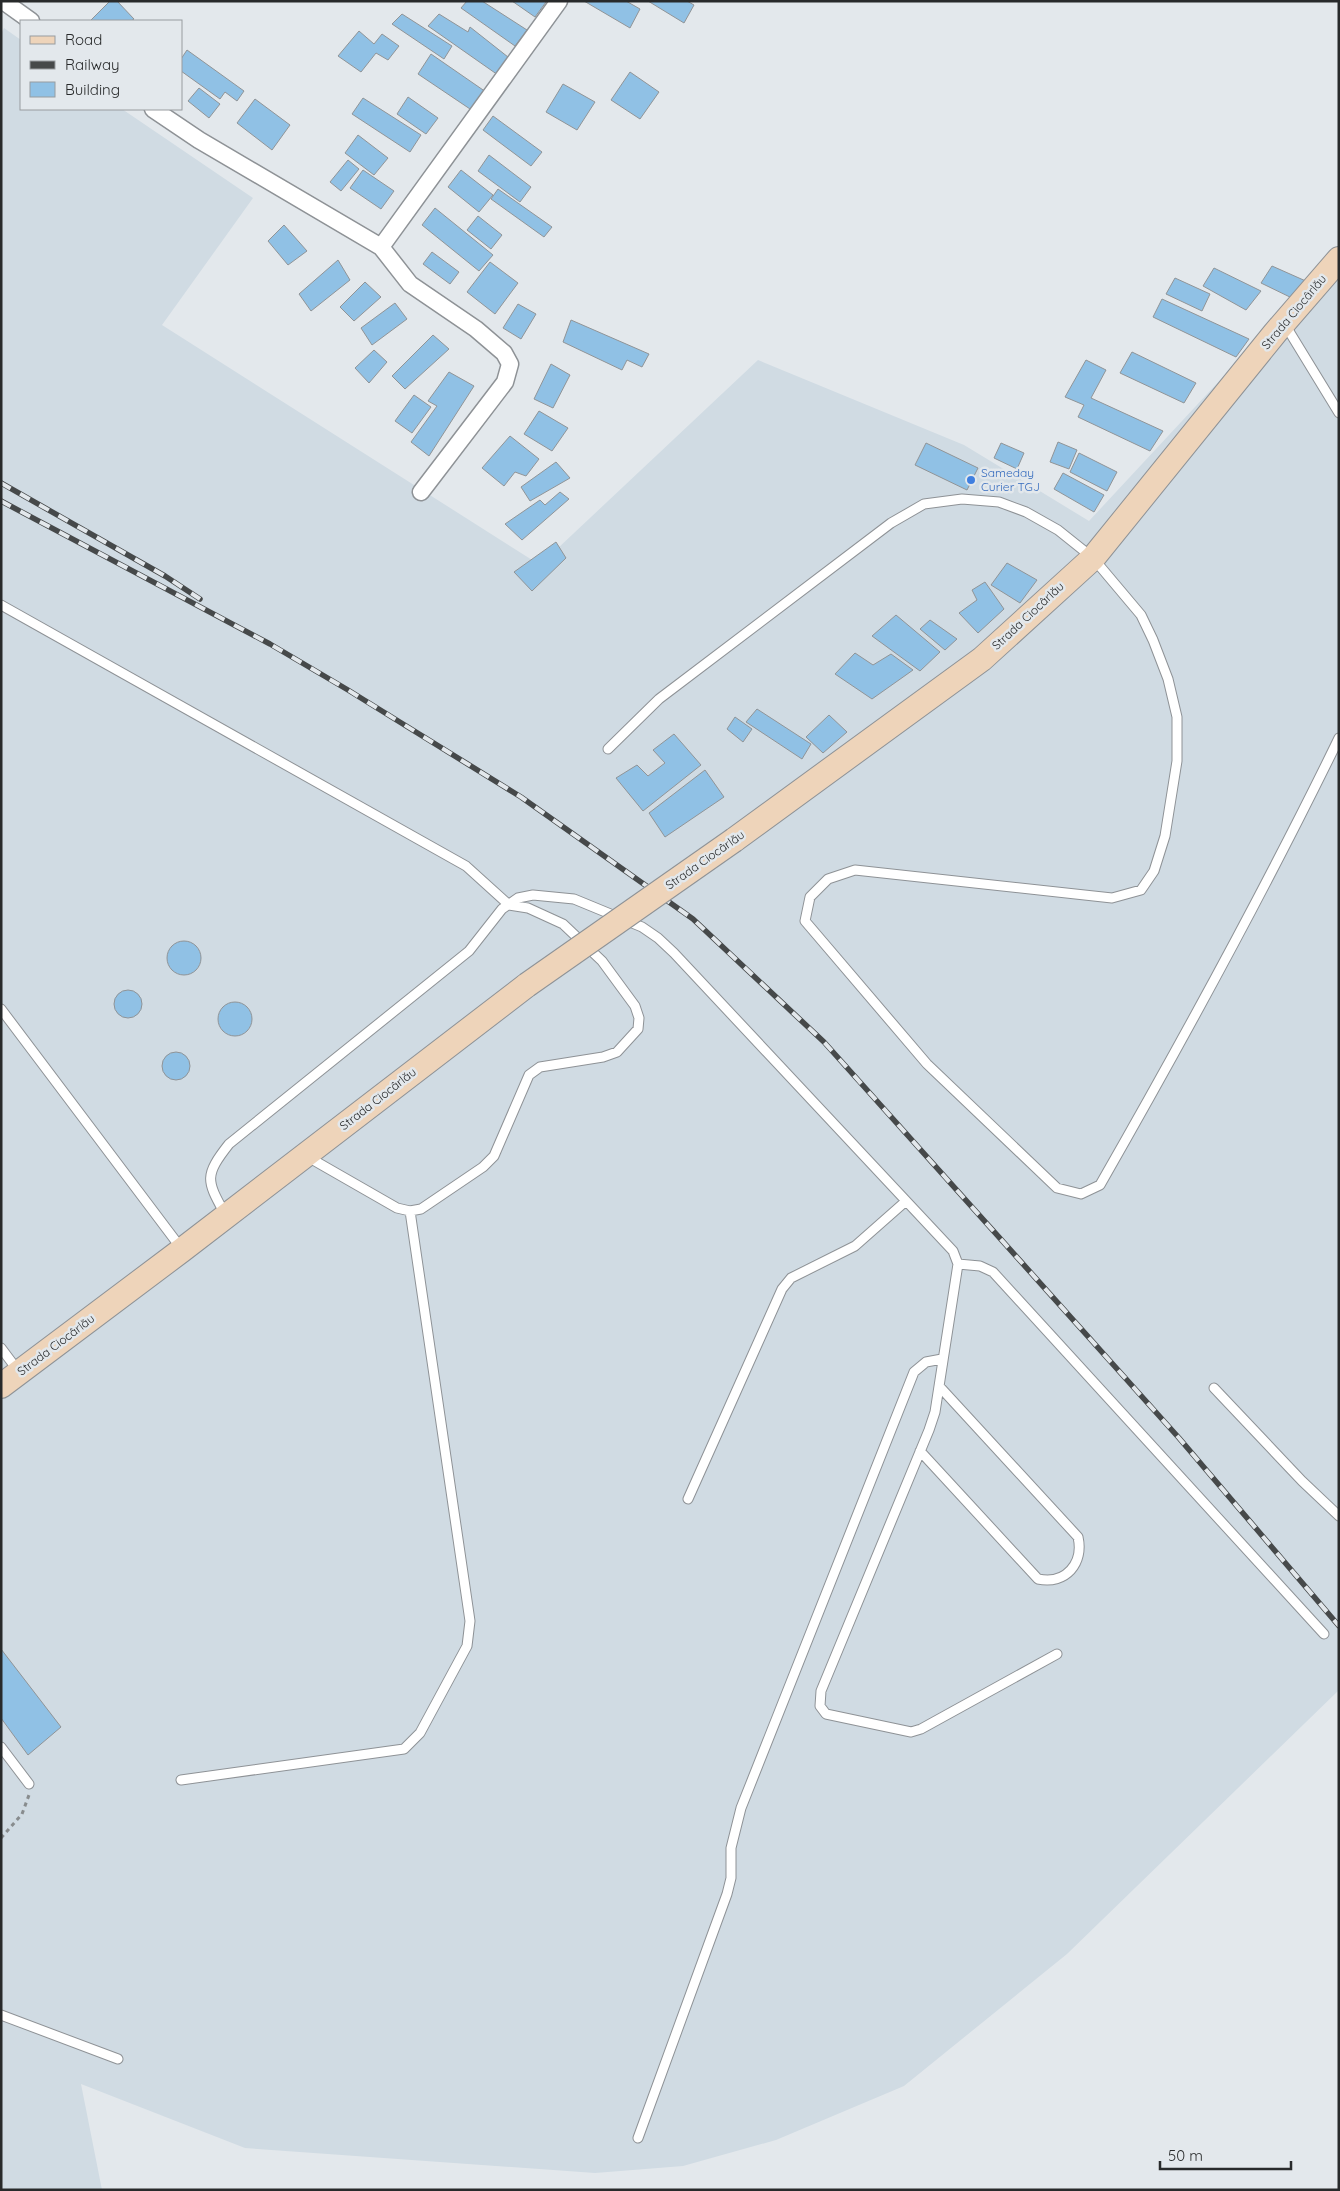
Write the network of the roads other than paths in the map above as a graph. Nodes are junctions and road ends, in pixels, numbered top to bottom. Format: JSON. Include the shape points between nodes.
{"nodes":[{"id":1,"x":3,"y":1,"type":"edge"},
{"id":2,"x":559,"y":1,"type":"edge"},
{"id":3,"x":30,"y":20,"type":"edge"},
{"id":4,"x":154,"y":110,"type":"edge"},
{"id":5,"x":381,"y":247,"type":"junction"},
{"id":6,"x":1339,"y":259,"type":"edge"},
{"id":7,"x":1284,"y":322,"type":"junction"},
{"id":8,"x":1339,"y":413,"type":"edge"},
{"id":9,"x":421,"y":492,"type":"dead end"},
{"id":10,"x":1093,"y":558,"type":"junction"},
{"id":11,"x":1,"y":605,"type":"edge"},
{"id":12,"x":1339,"y":738,"type":"edge"},
{"id":13,"x":608,"y":748,"type":"dead end"},
{"id":14,"x":509,"y":905,"type":"junction"},
{"id":15,"x":1,"y":1008,"type":"edge"},
{"id":16,"x":305,"y":1155,"type":"junction"},
{"id":17,"x":906,"y":1201,"type":"junction"},
{"id":18,"x":410,"y":1211,"type":"junction"},
{"id":19,"x":226,"y":1216,"type":"junction"},
{"id":20,"x":182,"y":1250,"type":"junction"},
{"id":21,"x":958,"y":1264,"type":"junction"},
{"id":22,"x":1,"y":1348,"type":"edge"},
{"id":23,"x":942,"y":1359,"type":"junction"},
{"id":24,"x":10,"y":1379,"type":"edge"},
{"id":25,"x":939,"y":1386,"type":"junction"},
{"id":26,"x":1214,"y":1388,"type":"dead end"},
{"id":27,"x":920,"y":1451,"type":"junction"},
{"id":28,"x":688,"y":1500,"type":"dead end"},
{"id":29,"x":1339,"y":1516,"type":"edge"},
{"id":30,"x":1324,"y":1634,"type":"dead end"},
{"id":31,"x":1057,"y":1654,"type":"dead end"},
{"id":32,"x":1,"y":1747,"type":"edge"},
{"id":33,"x":180,"y":1780,"type":"dead end"},
{"id":34,"x":29,"y":1784,"type":"road end"},
{"id":35,"x":1,"y":2015,"type":"edge"},
{"id":36,"x":118,"y":2059,"type":"dead end"},
{"id":37,"x":638,"y":2138,"type":"dead end"}],
"edges":[{"from":1,"to":3,"type":"street"},
{"from":2,"to":5,"type":"street"},
{"from":4,"to":5,"type":"street"},
{"from":5,"to":9,"type":"street","via":[[410,284],[476,329],[504,353],[510,364],[505,382]]},
{"from":6,"to":7,"type":"main road","name":"Strada Ciocârlău"},
{"from":7,"to":8,"type":"lane"},
{"from":7,"to":10,"type":"main road","name":"Strada Ciocârlău"},
{"from":10,"to":12,"type":"lane","via":[[1141,615],[1168,679],[1177,717],[1177,761],[1165,836],[1154,871],[1141,890],[1112,898],[856,870],[828,879],[810,897],[805,920],[927,1064],[1057,1188],[1081,1194],[1100,1185],[1180,1044]]},
{"from":10,"to":13,"type":"lane","via":[[1058,530],[1026,512],[999,502],[962,499],[924,504],[890,523],[659,699]]},
{"from":10,"to":16,"type":"main road","name":"Strada Ciocârlău","bridge":true,"via":[[982,659],[734,840],[527,985]]},
{"from":11,"to":14,"type":"lane","via":[[466,866]]},
{"from":14,"to":17,"type":"lane","via":[[518,898],[533,895],[574,899],[642,927],[658,938]]},
{"from":14,"to":18,"type":"lane","via":[[528,908],[563,924],[602,961],[635,1006],[638,1029],[617,1052],[540,1067],[529,1075],[494,1156],[421,1209]]},
{"from":14,"to":19,"type":"lane","via":[[502,909],[469,952],[229,1144],[216,1160],[210,1176],[210,1185]]},
{"from":15,"to":20,"type":"lane"},
{"from":16,"to":18,"type":"lane","via":[[397,1208]]},
{"from":16,"to":19,"type":"main road","name":"Strada Ciocârlău"},
{"from":17,"to":21,"type":"lane","via":[[953,1251]]},
{"from":17,"to":28,"type":"lane","via":[[855,1246],[791,1278],[782,1289]]},
{"from":18,"to":33,"type":"lane","via":[[470,1621],[467,1646],[420,1733],[404,1749]]},
{"from":19,"to":20,"type":"main road","name":"Strada Ciocârlău"},
{"from":20,"to":24,"type":"main road","name":"Strada Ciocârlău"},
{"from":21,"to":23,"type":"lane"},
{"from":21,"to":30,"type":"lane","via":[[980,1266],[993,1272]]},
{"from":22,"to":24,"type":"lane"},
{"from":23,"to":25,"type":"lane"},
{"from":23,"to":37,"type":"lane","via":[[926,1362],[914,1372],[748,1789],[731,1848],[731,1878],[727,1894]]},
{"from":25,"to":27,"type":"lane","via":[[935,1412]]},
{"from":25,"to":27,"type":"lane","via":[[1078,1537],[1081,1551],[1077,1561],[1062,1578],[1050,1582],[1038,1579]]},
{"from":26,"to":29,"type":"lane"},
{"from":27,"to":31,"type":"lane","via":[[821,1691],[820,1706],[826,1714],[911,1732],[921,1730]]},
{"from":32,"to":34,"type":"lane"},
{"from":35,"to":36,"type":"lane"}]}
